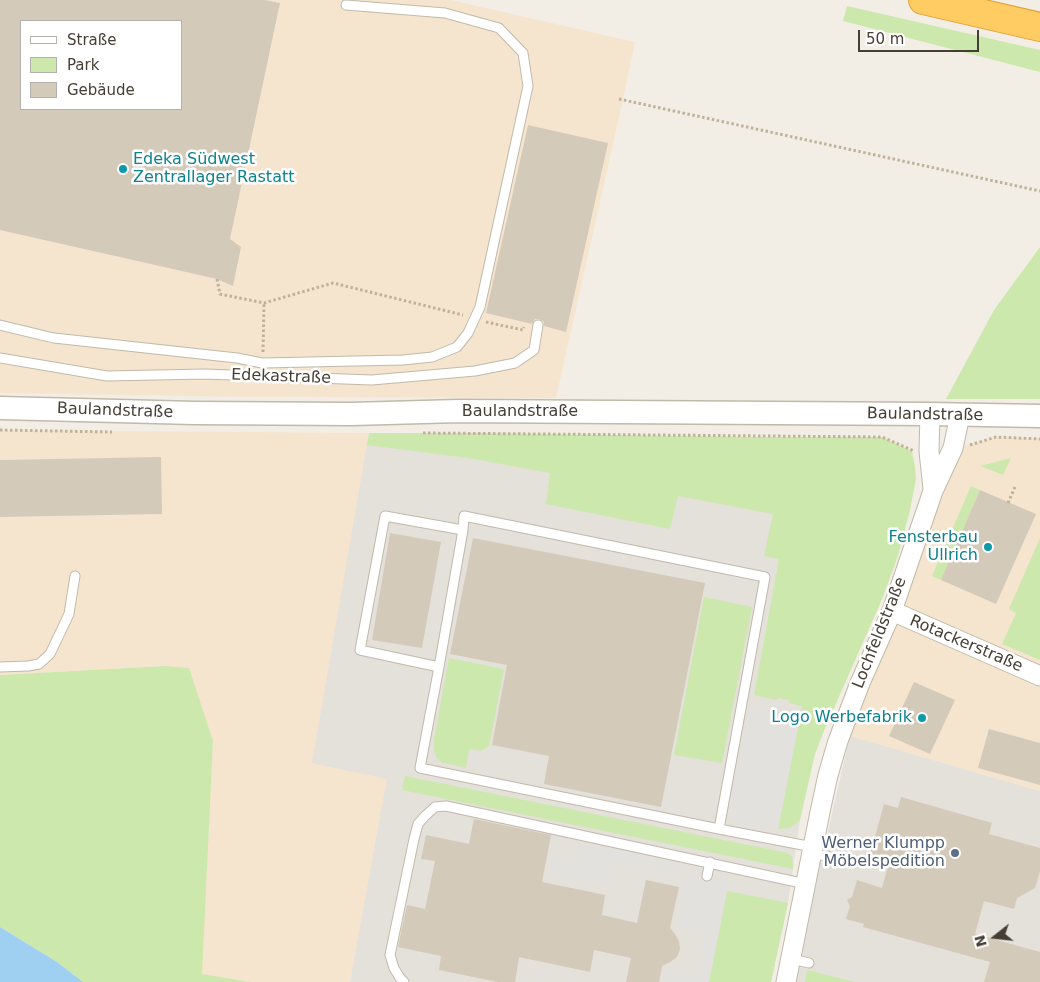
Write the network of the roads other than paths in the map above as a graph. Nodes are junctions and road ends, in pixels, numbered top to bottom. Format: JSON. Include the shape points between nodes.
{"nodes":[{"id":1,"x":923,"y":0,"type":"edge"},
{"id":2,"x":346,"y":5,"type":"dead end"},
{"id":3,"x":1040,"y":27,"type":"edge"},
{"id":4,"x":0,"y":325,"type":"edge"},
{"id":5,"x":538,"y":325,"type":"dead end"},
{"id":6,"x":0,"y":358,"type":"edge"},
{"id":7,"x":0,"y":408,"type":"edge"},
{"id":8,"x":930,"y":414,"type":"junction"},
{"id":9,"x":960,"y":415,"type":"junction"},
{"id":10,"x":1040,"y":416,"type":"edge"},
{"id":11,"x":933,"y":491,"type":"junction"},
{"id":12,"x":463,"y":530,"type":"junction"},
{"id":13,"x":74,"y":576,"type":"dead end"},
{"id":14,"x":892,"y":611,"type":"junction"},
{"id":15,"x":438,"y":666,"type":"junction"},
{"id":16,"x":0,"y":667,"type":"edge"},
{"id":17,"x":1040,"y":676,"type":"edge"},
{"id":18,"x":719,"y":829,"type":"junction"},
{"id":19,"x":818,"y":852,"type":"junction"},
{"id":20,"x":710,"y":862,"type":"junction"},
{"id":21,"x":707,"y":876,"type":"dead end"},
{"id":22,"x":806,"y":884,"type":"junction"},
{"id":23,"x":404,"y":982,"type":"edge"},
{"id":24,"x":786,"y":982,"type":"edge"}],
"edges":[{"from":1,"to":3,"type":"highway"},
{"from":2,"to":4,"type":"lane","via":[[445,13],[499,28],[523,53],[528,86],[480,307],[468,333],[457,347],[432,356],[403,360],[262,363],[54,338]]},
{"from":5,"to":6,"type":"lane","name":"Edekastraße","via":[[534,350],[515,363],[475,371],[372,380],[204,374],[107,376]]},
{"from":7,"to":8,"type":"street","name":"Baulandstraße","via":[[351,414]]},
{"from":8,"to":9,"type":"street","name":"Baulandstraße"},
{"from":8,"to":11,"type":"street","name":"Lochfeldstraße"},
{"from":9,"to":10,"type":"street","name":"Baulandstraße"},
{"from":9,"to":11,"type":"street","name":"Lochfeldstraße","via":[[953,448]]},
{"from":11,"to":14,"type":"street","name":"Lochfeldstraße"},
{"from":12,"to":15,"type":"lane"},
{"from":12,"to":15,"type":"lane","via":[[385,516],[360,650]]},
{"from":12,"to":18,"type":"lane","via":[[464,516],[765,577]]},
{"from":13,"to":16,"type":"lane","via":[[70,614],[50,654],[39,664]]},
{"from":14,"to":17,"type":"street","name":"Rotackerstraße"},
{"from":14,"to":19,"type":"street","name":"Lochfeldstraße","via":[[838,742],[828,775]]},
{"from":15,"to":18,"type":"lane","via":[[420,768]]},
{"from":18,"to":19,"type":"lane"},
{"from":19,"to":22,"type":"street","name":"Lochfeldstraße"},
{"from":20,"to":21,"type":"lane"},
{"from":20,"to":22,"type":"lane"},
{"from":20,"to":23,"type":"lane","via":[[446,806],[435,807],[418,824],[390,954],[394,968]]},
{"from":22,"to":24,"type":"street","name":"Lochfeldstraße","via":[[800,961]]}]}
